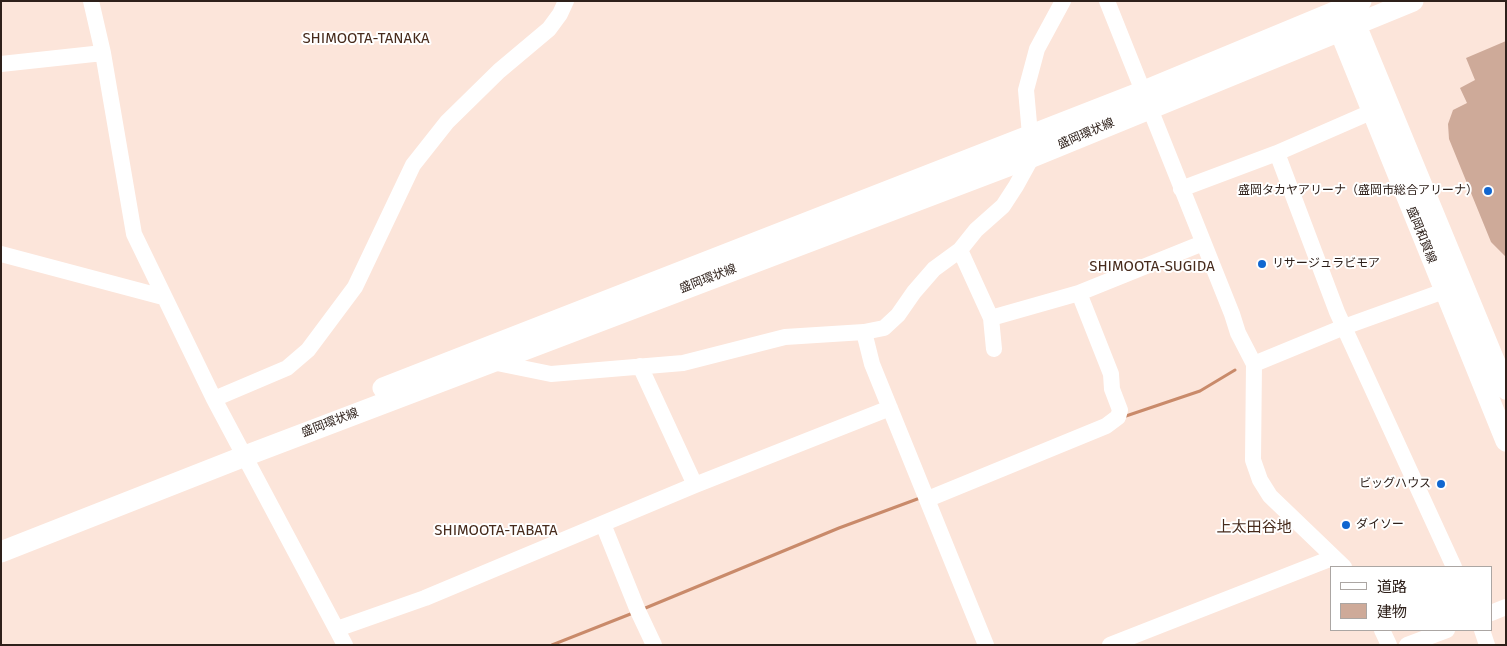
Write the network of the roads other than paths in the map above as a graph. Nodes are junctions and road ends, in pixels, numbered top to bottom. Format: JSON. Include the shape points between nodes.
{"nodes":[{"id":1,"x":90,"y":1,"type":"edge"},
{"id":2,"x":566,"y":1,"type":"edge"},
{"id":3,"x":1063,"y":1,"type":"edge"},
{"id":4,"x":1107,"y":1,"type":"edge"},
{"id":5,"x":1413,"y":1,"type":"edge"},
{"id":6,"x":1344,"y":11,"type":"edge"},
{"id":7,"x":102,"y":53,"type":"junction"},
{"id":8,"x":1,"y":64,"type":"edge"},
{"id":9,"x":1147,"y":99,"type":"junction"},
{"id":10,"x":1371,"y":112,"type":"junction"},
{"id":11,"x":1030,"y":134,"type":"junction"},
{"id":12,"x":1278,"y":152,"type":"junction"},
{"id":13,"x":1032,"y":157,"type":"junction"},
{"id":14,"x":1182,"y":190,"type":"junction"},
{"id":15,"x":1203,"y":244,"type":"junction"},
{"id":16,"x":960,"y":250,"type":"junction"},
{"id":17,"x":1,"y":254,"type":"edge"},
{"id":18,"x":1444,"y":291,"type":"junction"},
{"id":19,"x":1079,"y":293,"type":"junction"},
{"id":20,"x":163,"y":297,"type":"junction"},
{"id":21,"x":991,"y":318,"type":"junction"},
{"id":22,"x":1344,"y":327,"type":"junction"},
{"id":23,"x":864,"y":332,"type":"junction"},
{"id":24,"x":994,"y":349,"type":"dead end"},
{"id":25,"x":1500,"y":356,"type":"edge"},
{"id":26,"x":491,"y":362,"type":"junction"},
{"id":27,"x":1254,"y":364,"type":"junction"},
{"id":28,"x":640,"y":366,"type":"junction"},
{"id":29,"x":1506,"y":389,"type":"edge"},
{"id":30,"x":214,"y":399,"type":"junction"},
{"id":31,"x":890,"y":408,"type":"junction"},
{"id":32,"x":1506,"y":441,"type":"edge"},
{"id":33,"x":241,"y":450,"type":"junction"},
{"id":34,"x":695,"y":485,"type":"junction"},
{"id":35,"x":928,"y":499,"type":"junction"},
{"id":36,"x":603,"y":524,"type":"junction"},
{"id":37,"x":1,"y":538,"type":"edge"},
{"id":38,"x":1,"y":552,"type":"edge"},
{"id":39,"x":1340,"y":563,"type":"edge"},
{"id":40,"x":1454,"y":566,"type":"edge"},
{"id":41,"x":1506,"y":607,"type":"edge"},
{"id":42,"x":1492,"y":613,"type":"edge"},
{"id":43,"x":337,"y":629,"type":"junction"},
{"id":44,"x":1382,"y":631,"type":"edge"},
{"id":45,"x":1444,"y":631,"type":"edge"},
{"id":46,"x":1482,"y":631,"type":"edge"},
{"id":47,"x":345,"y":645,"type":"edge"},
{"id":48,"x":654,"y":645,"type":"edge"},
{"id":49,"x":986,"y":645,"type":"edge"},
{"id":50,"x":1110,"y":645,"type":"edge"},
{"id":51,"x":1389,"y":645,"type":"edge"},
{"id":52,"x":1407,"y":645,"type":"edge"},
{"id":53,"x":1487,"y":645,"type":"edge"}],
"edges":[{"from":1,"to":7,"type":"street"},
{"from":2,"to":30,"type":"street","via":[[549,29],[499,71],[447,122],[417,159],[355,287],[308,350],[287,368]]},
{"from":3,"to":11,"type":"street","via":[[1037,49],[1026,90]]},
{"from":4,"to":9,"type":"street"},
{"from":5,"to":6,"type":"main road","name":"盛岡環状線"},
{"from":6,"to":9,"type":"main road","name":"盛岡環状線"},
{"from":6,"to":10,"type":"main road","name":"盛岡和賀線"},
{"from":6,"to":25,"type":"main road","name":"盛岡和賀線"},
{"from":7,"to":8,"type":"street"},
{"from":7,"to":20,"type":"street","via":[[134,234]]},
{"from":9,"to":11,"type":"main road","name":"盛岡環状線"},
{"from":9,"to":13,"type":"main road","name":"盛岡環状線"},
{"from":9,"to":14,"type":"street"},
{"from":10,"to":12,"type":"street"},
{"from":10,"to":18,"type":"main road","name":"盛岡和賀線"},
{"from":11,"to":13,"type":"street"},
{"from":11,"to":33,"type":"main road","name":"盛岡環状線"},
{"from":12,"to":14,"type":"street"},
{"from":12,"to":22,"type":"street"},
{"from":13,"to":16,"type":"street","via":[[1003,206],[976,230]]},
{"from":13,"to":26,"type":"main road","name":"盛岡環状線"},
{"from":14,"to":15,"type":"street"},
{"from":15,"to":19,"type":"street"},
{"from":15,"to":27,"type":"street","via":[[1238,333]]},
{"from":16,"to":21,"type":"street"},
{"from":16,"to":23,"type":"street","via":[[934,269],[884,328]]},
{"from":17,"to":20,"type":"street"},
{"from":18,"to":22,"type":"street"},
{"from":18,"to":32,"type":"main road","name":"盛岡和賀線"},
{"from":19,"to":21,"type":"street"},
{"from":19,"to":35,"type":"street","via":[[1111,374],[1112,389],[1120,410],[1118,417],[1106,426]]},
{"from":20,"to":30,"type":"street"},
{"from":21,"to":24,"type":"street"},
{"from":22,"to":27,"type":"street"},
{"from":22,"to":40,"type":"street"},
{"from":23,"to":28,"type":"street","via":[[785,337],[683,363]]},
{"from":23,"to":31,"type":"street","via":[[872,364]]},
{"from":25,"to":29,"type":"main road","name":"盛岡和賀線"},
{"from":26,"to":28,"type":"street","via":[[552,374]]},
{"from":26,"to":33,"type":"main road","name":"盛岡環状線"},
{"from":27,"to":39,"type":"street","via":[[1253,460],[1260,480],[1270,496]]},
{"from":28,"to":34,"type":"street"},
{"from":30,"to":33,"type":"street"},
{"from":31,"to":34,"type":"street"},
{"from":31,"to":35,"type":"street"},
{"from":33,"to":37,"type":"main road","name":"盛岡環状線"},
{"from":33,"to":38,"type":"main road","name":"盛岡環状線"},
{"from":33,"to":43,"type":"street"},
{"from":34,"to":36,"type":"street"},
{"from":35,"to":49,"type":"street"},
{"from":36,"to":43,"type":"street","via":[[425,598]]},
{"from":36,"to":48,"type":"street"},
{"from":39,"to":50,"type":"street","via":[[1327,560]]},
{"from":41,"to":42,"type":"street"},
{"from":43,"to":47,"type":"street"},
{"from":44,"to":51,"type":"street"},
{"from":45,"to":52,"type":"street"},
{"from":46,"to":53,"type":"street"}]}
